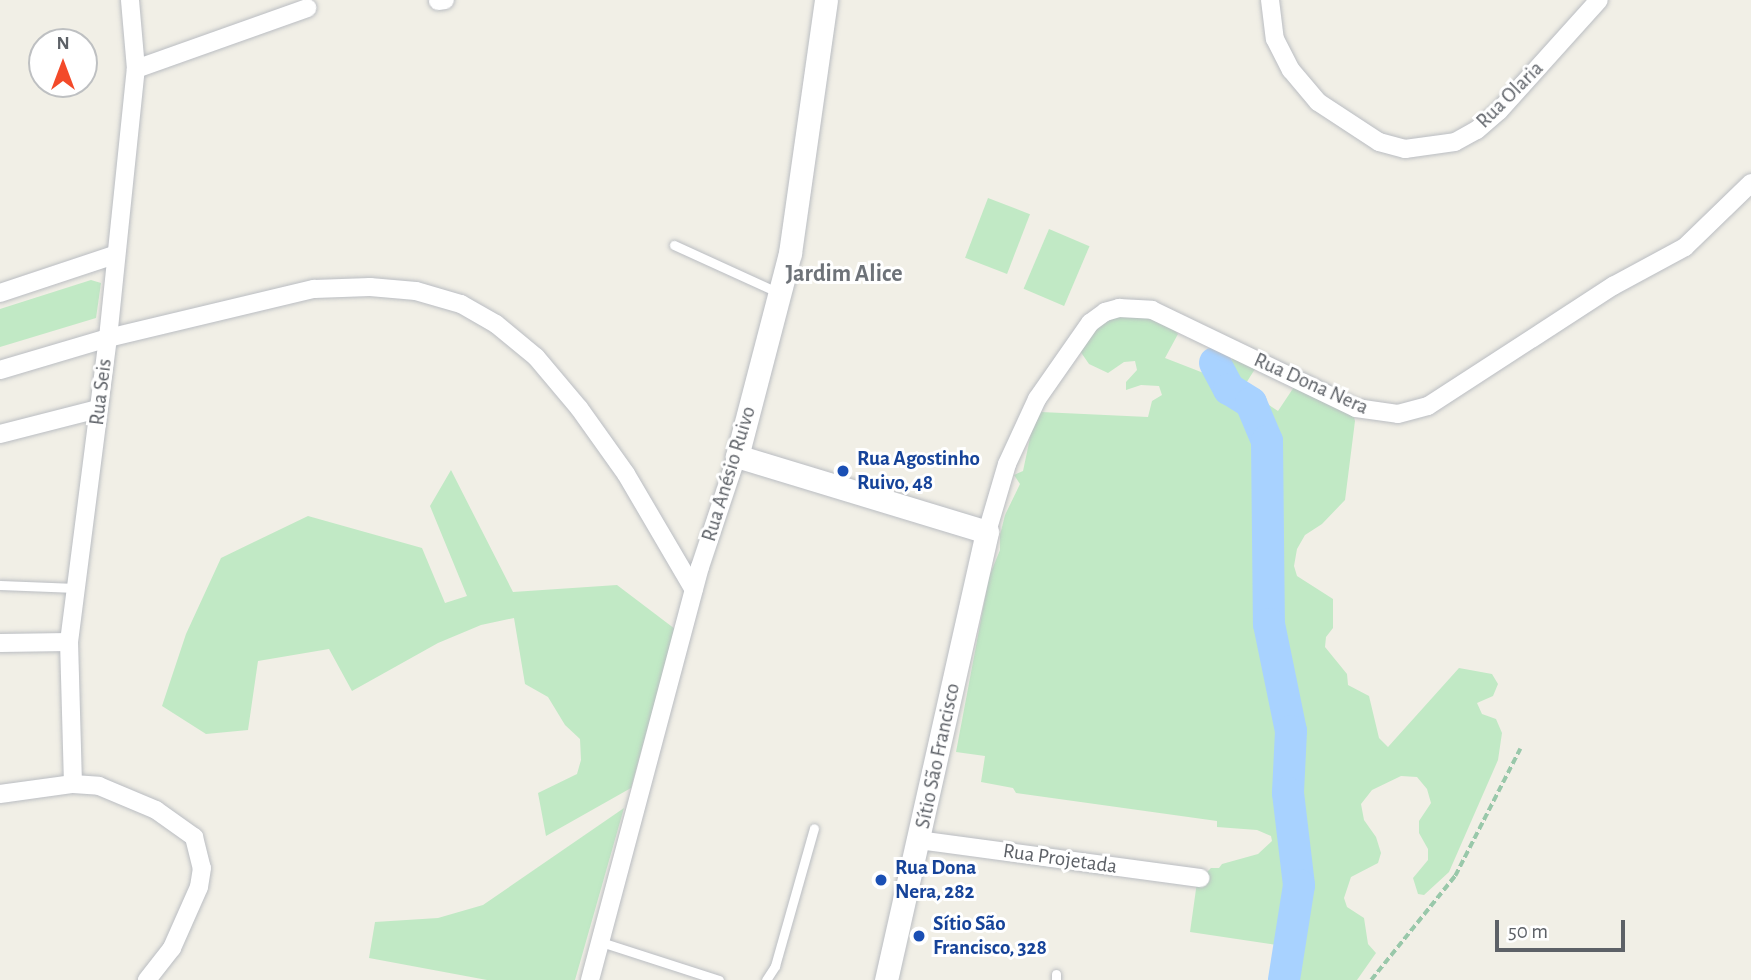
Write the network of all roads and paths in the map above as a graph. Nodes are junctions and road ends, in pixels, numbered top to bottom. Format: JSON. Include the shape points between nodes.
{"nodes":[{"id":1,"x":131,"y":0,"type":"edge"},
{"id":2,"x":826,"y":0,"type":"edge"},
{"id":3,"x":1270,"y":0,"type":"edge"},
{"id":4,"x":1599,"y":0,"type":"edge"},
{"id":5,"x":307,"y":8,"type":"dead end"},
{"id":6,"x":136,"y":69,"type":"junction"},
{"id":7,"x":1751,"y":183,"type":"edge"},
{"id":8,"x":674,"y":245,"type":"dead end"},
{"id":9,"x":114,"y":256,"type":"junction"},
{"id":10,"x":0,"y":293,"type":"edge"},
{"id":11,"x":779,"y":293,"type":"junction"},
{"id":12,"x":108,"y":338,"type":"junction"},
{"id":13,"x":0,"y":370,"type":"edge"},
{"id":14,"x":99,"y":409,"type":"junction"},
{"id":15,"x":0,"y":434,"type":"edge"},
{"id":16,"x":737,"y":456,"type":"junction"},
{"id":17,"x":987,"y":532,"type":"junction"},
{"id":18,"x":0,"y":585,"type":"edge"},
{"id":19,"x":76,"y":588,"type":"junction"},
{"id":20,"x":694,"y":590,"type":"junction"},
{"id":21,"x":69,"y":642,"type":"junction"},
{"id":22,"x":0,"y":643,"type":"edge"},
{"id":23,"x":1520,"y":749,"type":"dead end"},
{"id":24,"x":73,"y":784,"type":"junction"},
{"id":25,"x":0,"y":794,"type":"edge"},
{"id":26,"x":814,"y":828,"type":"dead end"},
{"id":27,"x":919,"y":840,"type":"junction"},
{"id":28,"x":1200,"y":878,"type":"dead end"},
{"id":29,"x":601,"y":942,"type":"junction"},
{"id":30,"x":147,"y":980,"type":"edge"},
{"id":31,"x":590,"y":980,"type":"edge"},
{"id":32,"x":719,"y":980,"type":"edge"},
{"id":33,"x":766,"y":980,"type":"edge"},
{"id":34,"x":886,"y":980,"type":"edge"},
{"id":35,"x":1371,"y":980,"type":"edge"}],
"edges":[{"from":1,"to":6,"type":"street","name":"Rua Seis"},
{"from":2,"to":11,"type":"street","name":"Rua Anésio Ruivo","via":[[790,253]]},
{"from":3,"to":4,"type":"street","name":"Rua Olaria","via":[[1275,39],[1291,70],[1318,102],[1379,142],[1405,149],[1455,142],[1477,130]]},
{"from":5,"to":6,"type":"street"},
{"from":6,"to":9,"type":"street","name":"Rua Seis"},
{"from":7,"to":17,"type":"street","name":"Rua Dona Nera","via":[[1685,247],[1613,286],[1428,406],[1398,414],[1356,408],[1152,310],[1105,312],[1090,323],[1031,410],[1007,464]]},
{"from":8,"to":11,"type":"lane"},
{"from":9,"to":10,"type":"street"},
{"from":9,"to":12,"type":"street","name":"Rua Seis"},
{"from":11,"to":16,"type":"street","name":"Rua Anésio Ruivo"},
{"from":12,"to":13,"type":"street"},
{"from":12,"to":14,"type":"street","name":"Rua Seis"},
{"from":12,"to":20,"type":"street","via":[[314,289],[404,290],[461,304],[496,324],[536,357],[579,408],[626,474]]},
{"from":14,"to":15,"type":"street"},
{"from":14,"to":19,"type":"street","name":"Rua Seis"},
{"from":16,"to":17,"type":"street"},
{"from":16,"to":20,"type":"street","name":"Rua Anésio Ruivo"},
{"from":17,"to":27,"type":"street","name":"Sítio São Francisco"},
{"from":18,"to":19,"type":"lane"},
{"from":19,"to":21,"type":"street","name":"Rua Seis"},
{"from":20,"to":29,"type":"street","name":"Rua Anésio Ruivo"},
{"from":21,"to":22,"type":"street"},
{"from":21,"to":24,"type":"street","name":"Rua Seis"},
{"from":23,"to":35,"type":"path","via":[[1455,876]]},
{"from":24,"to":25,"type":"street"},
{"from":24,"to":30,"type":"street","via":[[120,794],[156,810],[194,837],[202,868],[199,887],[172,948]]},
{"from":26,"to":33,"type":"lane","via":[[775,966]]},
{"from":27,"to":28,"type":"street","name":"Rua Projetada"},
{"from":27,"to":34,"type":"street","name":"Sítio São Francisco"},
{"from":29,"to":31,"type":"street","name":"Rua Anésio Ruivo"},
{"from":29,"to":32,"type":"lane"}]}
